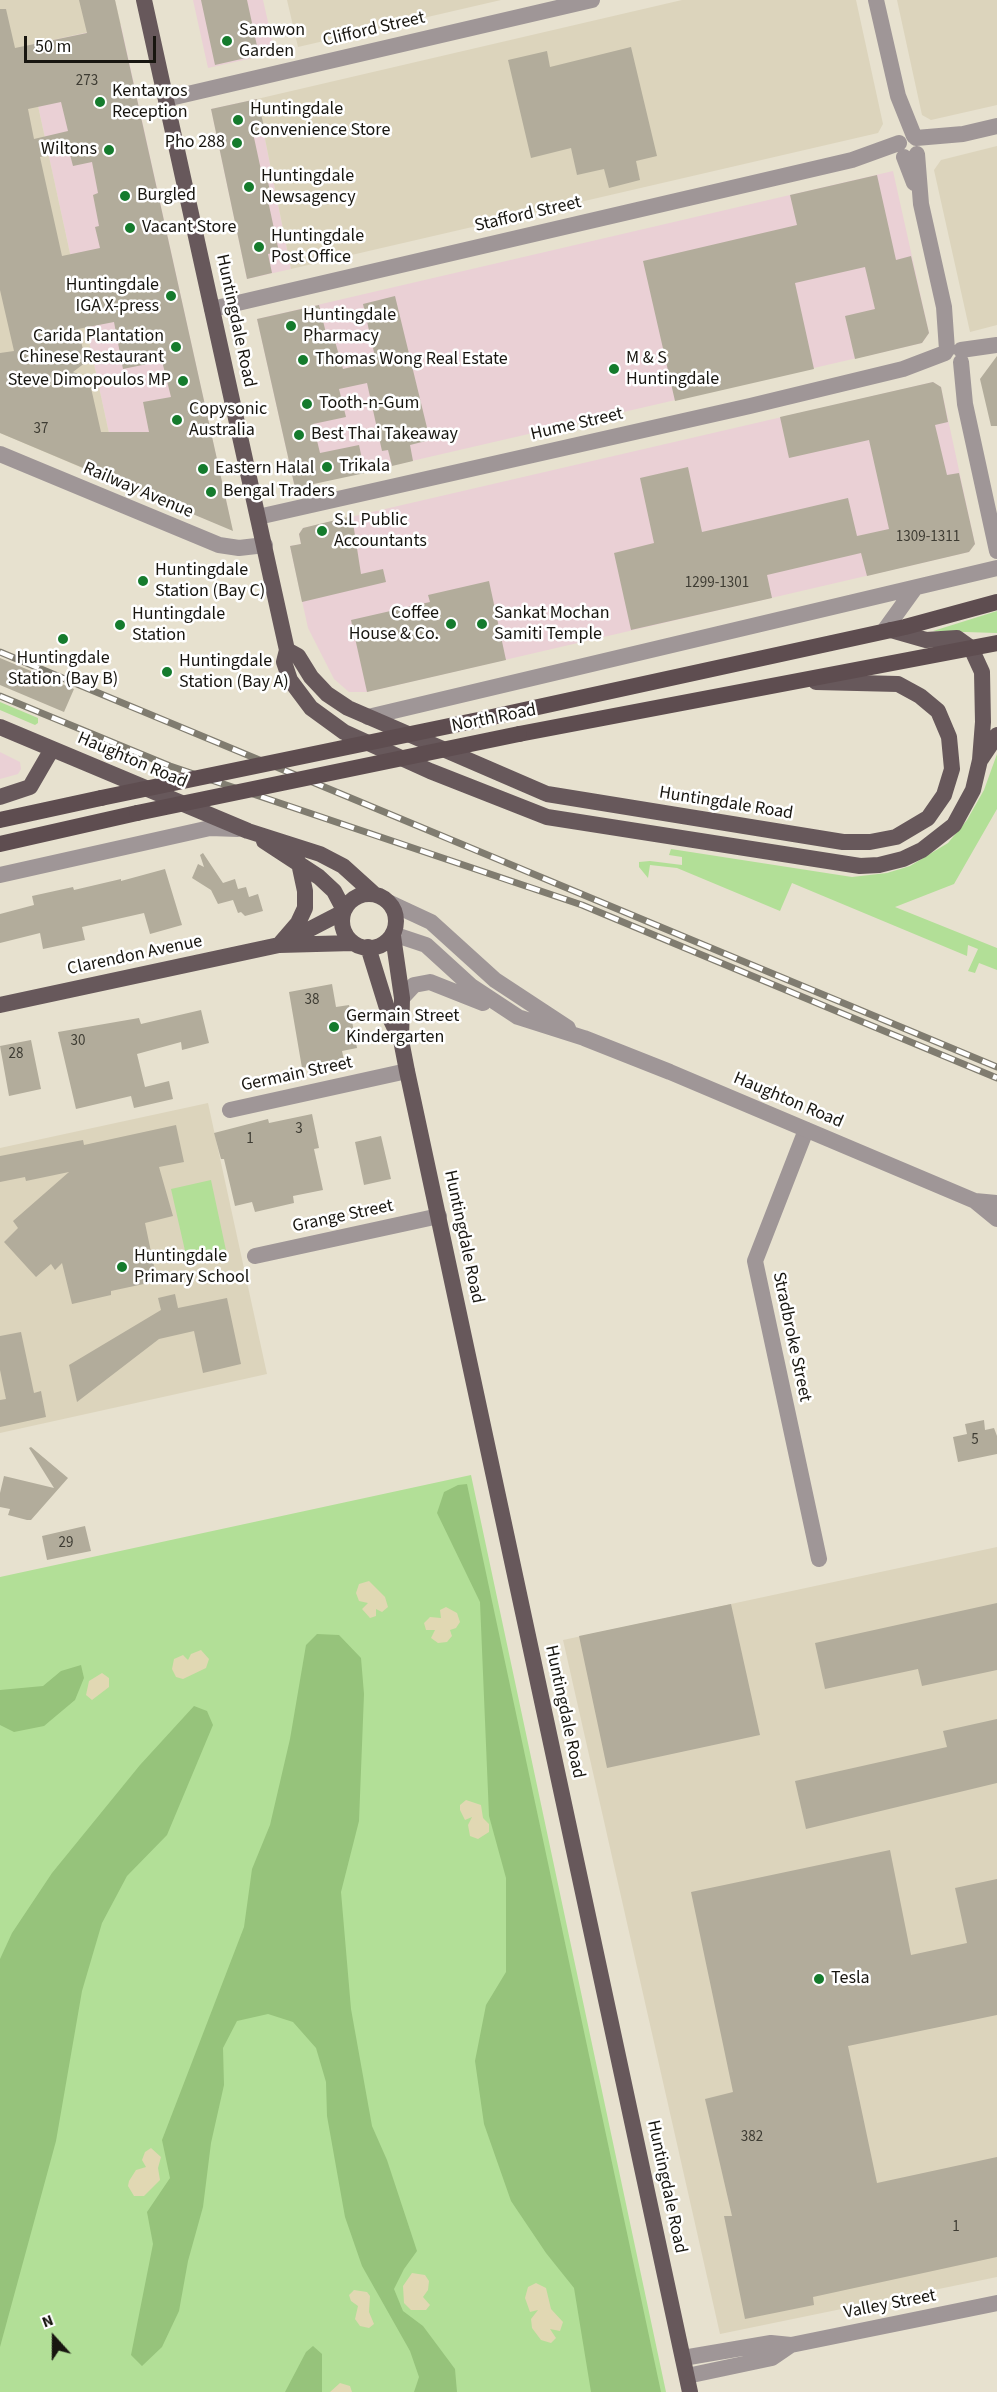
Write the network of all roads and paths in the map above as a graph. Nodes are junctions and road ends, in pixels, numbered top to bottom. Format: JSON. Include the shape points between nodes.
{"nodes":[{"id":1,"x":144,"y":0,"type":"edge"},
{"id":2,"x":592,"y":0,"type":"edge"},
{"id":3,"x":876,"y":0,"type":"edge"},
{"id":4,"x":166,"y":99,"type":"junction"},
{"id":5,"x":997,"y":126,"type":"edge"},
{"id":6,"x":909,"y":147,"type":"junction"},
{"id":7,"x":212,"y":309,"type":"junction"},
{"id":8,"x":997,"y":347,"type":"edge"},
{"id":9,"x":954,"y":356,"type":"junction"},
{"id":10,"x":0,"y":454,"type":"edge"},
{"id":11,"x":258,"y":517,"type":"junction"},
{"id":12,"x":265,"y":545,"type":"junction"},
{"id":13,"x":997,"y":551,"type":"edge"},
{"id":14,"x":997,"y":568,"type":"edge"},
{"id":15,"x":915,"y":588,"type":"junction"},
{"id":16,"x":997,"y":602,"type":"edge"},
{"id":17,"x":887,"y":631,"type":"junction"},
{"id":18,"x":997,"y":643,"type":"edge"},
{"id":19,"x":971,"y":648,"type":"junction"},
{"id":20,"x":287,"y":650,"type":"junction"},
{"id":21,"x":794,"y":682,"type":"junction"},
{"id":22,"x":368,"y":717,"type":"junction"},
{"id":23,"x":0,"y":727,"type":"edge"},
{"id":24,"x":997,"y":735,"type":"edge"},
{"id":25,"x":52,"y":749,"type":"junction"},
{"id":26,"x":980,"y":760,"type":"junction"},
{"id":27,"x":0,"y":797,"type":"edge"},
{"id":28,"x":0,"y":820,"type":"edge"},
{"id":29,"x":248,"y":831,"type":"junction"},
{"id":30,"x":0,"y":844,"type":"edge"},
{"id":31,"x":299,"y":863,"type":"junction"},
{"id":32,"x":0,"y":875,"type":"edge"},
{"id":33,"x":381,"y":898,"type":"junction"},
{"id":34,"x":344,"y":911,"type":"junction"},
{"id":35,"x":393,"y":935,"type":"junction"},
{"id":36,"x":279,"y":945,"type":"junction"},
{"id":37,"x":361,"y":945,"type":"junction"},
{"id":38,"x":402,"y":998,"type":"junction"},
{"id":39,"x":0,"y":1005,"type":"edge"},
{"id":40,"x":509,"y":1013,"type":"junction"},
{"id":41,"x":584,"y":1038,"type":"junction"},
{"id":42,"x":401,"y":1040,"type":"junction"},
{"id":43,"x":406,"y":1071,"type":"junction"},
{"id":44,"x":230,"y":1110,"type":"dead end"},
{"id":45,"x":806,"y":1130,"type":"junction"},
{"id":46,"x":975,"y":1201,"type":"junction"},
{"id":47,"x":997,"y":1203,"type":"edge"},
{"id":48,"x":439,"y":1216,"type":"junction"},
{"id":49,"x":997,"y":1219,"type":"edge"},
{"id":50,"x":255,"y":1256,"type":"dead end"},
{"id":51,"x":819,"y":1558,"type":"dead end"},
{"id":52,"x":997,"y":2303,"type":"edge"},
{"id":53,"x":791,"y":2345,"type":"junction"},
{"id":54,"x":683,"y":2358,"type":"junction"},
{"id":55,"x":689,"y":2384,"type":"edge"}],
"edges":[{"from":1,"to":4,"type":"main road","name":"Huntingdale Road"},
{"from":2,"to":4,"type":"street","name":"Clifford Street"},
{"from":3,"to":6,"type":"street"},
{"from":4,"to":7,"type":"main road","name":"Huntingdale Road"},
{"from":5,"to":6,"type":"street","name":"Stafford Street"},
{"from":6,"to":7,"type":"street","name":"Stafford Street"},
{"from":6,"to":9,"type":"street"},
{"from":7,"to":11,"type":"main road","name":"Huntingdale Road"},
{"from":8,"to":9,"type":"street","name":"Hume Street"},
{"from":9,"to":11,"type":"street","name":"Hume Street"},
{"from":9,"to":13,"type":"street"},
{"from":10,"to":12,"type":"street","name":"Railway Avenue","via":[[219,545]]},
{"from":11,"to":12,"type":"main road","name":"Huntingdale Road"},
{"from":12,"to":20,"type":"main road","name":"Huntingdale Road"},
{"from":14,"to":15,"type":"street","name":"North Road"},
{"from":15,"to":17,"type":"street"},
{"from":15,"to":22,"type":"street","name":"North Road"},
{"from":16,"to":17,"type":"highway","name":"North Road"},
{"from":17,"to":19,"type":"main road","via":[[926,640],[957,638]]},
{"from":17,"to":28,"type":"highway","name":"North Road","bridge":true},
{"from":18,"to":19,"type":"highway","name":"North Road"},
{"from":19,"to":21,"type":"highway","name":"North Road"},
{"from":19,"to":26,"type":"main road","name":"Huntingdale Road","via":[[979,662],[984,692]]},
{"from":20,"to":22,"type":"main road","name":"Huntingdale Road","via":[[298,656],[310,677],[327,694]]},
{"from":20,"to":26,"type":"main road","name":"Huntingdale Road","via":[[284,662],[293,686],[311,708],[344,732],[547,817],[592,826],[860,866],[879,865],[922,850],[954,825],[973,790]]},
{"from":21,"to":22,"type":"main road","name":"Huntingdale Road","via":[[891,683],[913,691],[932,705],[947,729],[953,761],[944,795],[928,818],[896,837],[843,842],[572,800],[522,785]]},
{"from":21,"to":30,"type":"highway","name":"North Road","bridge":true,"via":[[519,734]]},
{"from":23,"to":25,"type":"main road","name":"Haughton Road"},
{"from":24,"to":26,"type":"main road"},
{"from":25,"to":27,"type":"main road","via":[[30,787]]},
{"from":25,"to":29,"type":"main road","name":"Haughton Road"},
{"from":29,"to":31,"type":"main road","name":"Haughton Road"},
{"from":29,"to":32,"type":"street","via":[[210,828]]},
{"from":29,"to":33,"type":"main road","name":"Haughton Road","via":[[320,854],[343,866]]},
{"from":31,"to":34,"type":"main road","name":"Haughton Road","via":[[334,891]]},
{"from":31,"to":36,"type":"main road","via":[[305,908]]},
{"from":33,"to":34,"type":"main road","via":[[354,898]]},
{"from":33,"to":35,"type":"main road","via":[[396,918]]},
{"from":33,"to":41,"type":"street","name":"Haughton Road","via":[[431,922],[495,980]]},
{"from":34,"to":36,"type":"main road","name":"Clarendon Avenue"},
{"from":34,"to":37,"type":"main road","via":[[342,925]]},
{"from":35,"to":37,"type":"main road","via":[[386,942]]},
{"from":35,"to":38,"type":"main road","name":"Huntingdale Road"},
{"from":35,"to":40,"type":"street","name":"Haughton Road","via":[[426,945],[464,981]]},
{"from":36,"to":37,"type":"main road","name":"Clarendon Avenue"},
{"from":36,"to":39,"type":"main road","name":"Clarendon Avenue"},
{"from":37,"to":42,"type":"main road","name":"Huntingdale Road"},
{"from":38,"to":40,"type":"street","via":[[414,985],[435,983]]},
{"from":38,"to":42,"type":"main road","name":"Huntingdale Road"},
{"from":40,"to":41,"type":"street","name":"Haughton Road"},
{"from":41,"to":45,"type":"street","name":"Haughton Road"},
{"from":42,"to":43,"type":"main road","name":"Huntingdale Road"},
{"from":43,"to":44,"type":"street","name":"Germain Street"},
{"from":43,"to":48,"type":"main road","name":"Huntingdale Road"},
{"from":45,"to":46,"type":"street","name":"Haughton Road"},
{"from":45,"to":51,"type":"street","name":"Stradbroke Street","via":[[755,1261]]},
{"from":46,"to":47,"type":"street","name":"Haughton Road"},
{"from":46,"to":49,"type":"street","name":"Haughton Road"},
{"from":48,"to":50,"type":"street","name":"Grange Street"},
{"from":48,"to":54,"type":"main road","name":"Huntingdale Road"},
{"from":52,"to":53,"type":"street","name":"Valley Street"},
{"from":53,"to":54,"type":"street","name":"Valley Street","via":[[771,2343]]},
{"from":53,"to":55,"type":"street","name":"Valley Street","via":[[772,2358]]},
{"from":54,"to":55,"type":"main road","name":"Huntingdale Road"}]}
